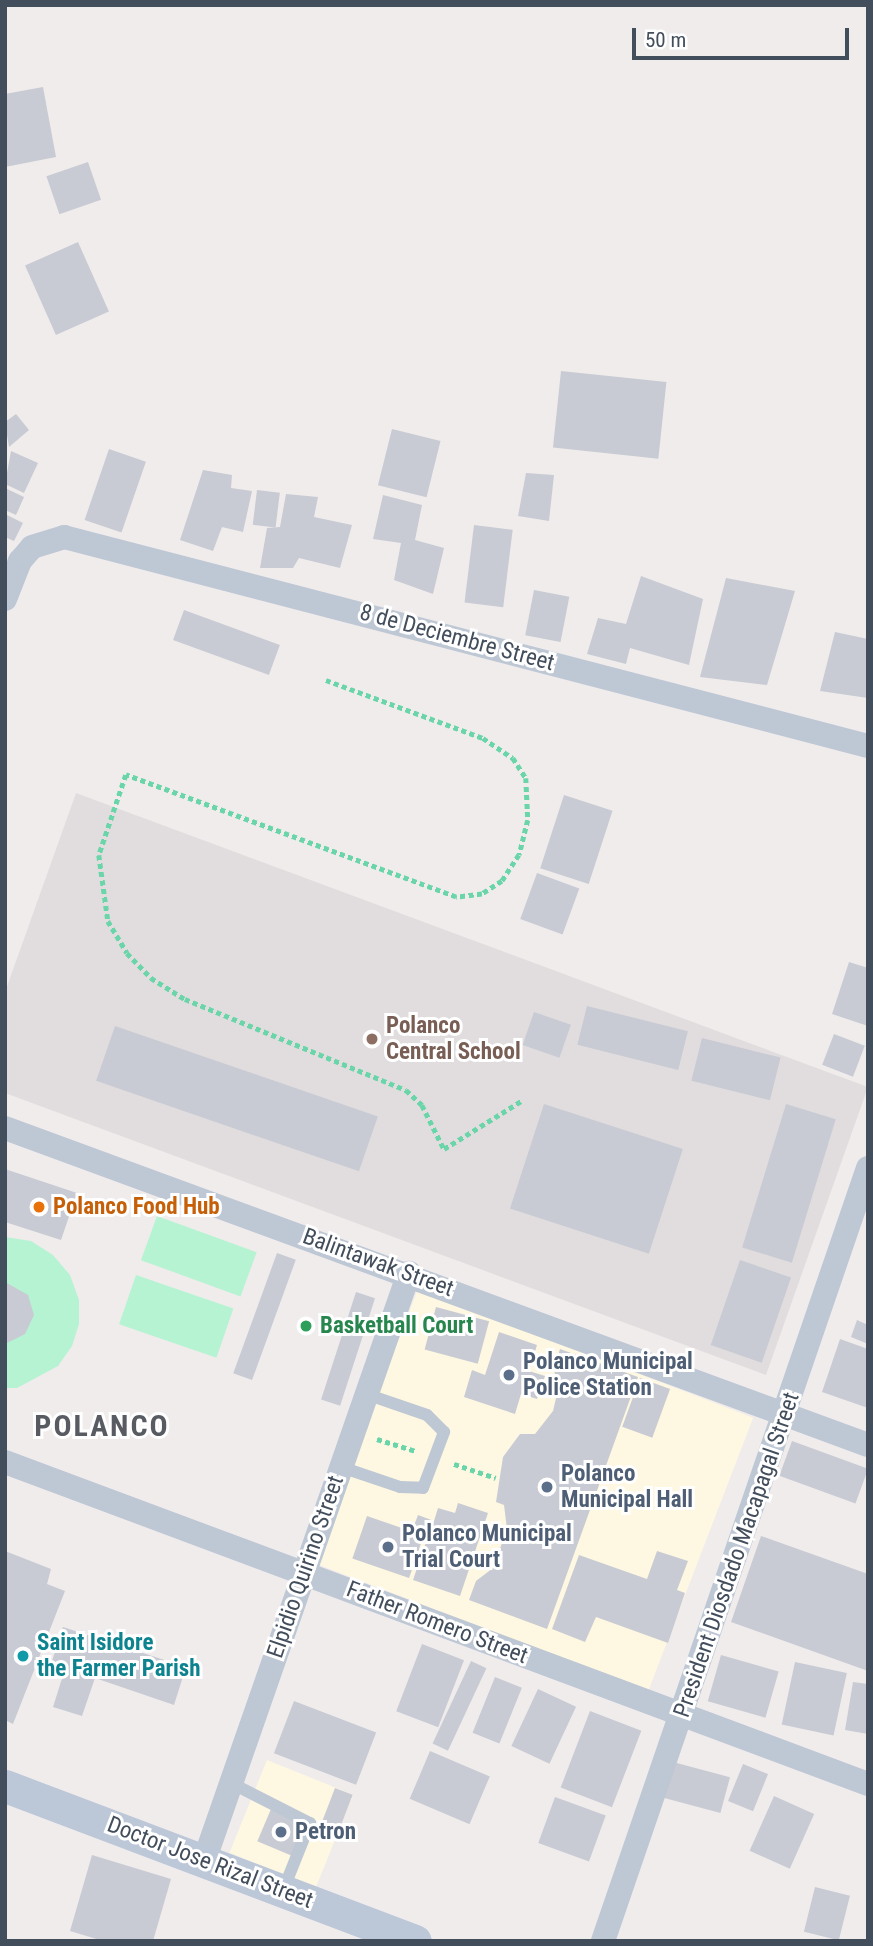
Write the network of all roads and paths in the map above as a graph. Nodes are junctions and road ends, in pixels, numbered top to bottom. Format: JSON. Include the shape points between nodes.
{"nodes":[{"id":1,"x":5,"y":599,"type":"edge"},
{"id":2,"x":326,"y":680,"type":"dead end"},
{"id":3,"x":868,"y":746,"type":"edge"},
{"id":4,"x":521,"y":1101,"type":"dead end"},
{"id":5,"x":5,"y":1128,"type":"edge"},
{"id":6,"x":868,"y":1168,"type":"edge"},
{"id":7,"x":409,"y":1273,"type":"junction"},
{"id":8,"x":366,"y":1394,"type":"junction"},
{"id":9,"x":784,"y":1417,"type":"junction"},
{"id":10,"x":868,"y":1445,"type":"edge"},
{"id":11,"x":5,"y":1462,"type":"edge"},
{"id":12,"x":341,"y":1467,"type":"junction"},
{"id":13,"x":304,"y":1573,"type":"junction"},
{"id":14,"x":682,"y":1715,"type":"junction"},
{"id":15,"x":231,"y":1783,"type":"junction"},
{"id":16,"x":868,"y":1784,"type":"edge"},
{"id":17,"x":5,"y":1786,"type":"edge"},
{"id":18,"x":204,"y":1861,"type":"junction"},
{"id":19,"x":283,"y":1891,"type":"junction"},
{"id":20,"x":415,"y":1941,"type":"edge"},
{"id":21,"x":603,"y":1941,"type":"edge"}],
"edges":[{"from":1,"to":3,"type":"street","name":"8 de Deciembre Street","via":[[20,561],[46,539],[64,537]]},
{"from":2,"to":4,"type":"path","via":[[483,738],[513,758],[526,778],[528,820],[519,855],[502,881],[482,894],[456,898],[126,775],[99,855],[108,921],[127,953],[151,978],[184,999],[406,1090],[422,1105],[444,1149]]},
{"from":5,"to":7,"type":"street","name":"Balintawak Street"},
{"from":6,"to":9,"type":"street","name":"President Diosdado Macapagal Street"},
{"from":7,"to":8,"type":"street","name":"Elpidio Quirino Street"},
{"from":7,"to":9,"type":"street","name":"Balintawak Street"},
{"from":8,"to":12,"type":"street","name":"Elpidio Quirino Street"},
{"from":8,"to":12,"type":"lane","via":[[427,1415],[444,1432],[423,1488],[400,1487]]},
{"from":9,"to":10,"type":"street","name":"Balintawak Street"},
{"from":9,"to":14,"type":"street","name":"President Diosdado Macapagal Street"},
{"from":11,"to":13,"type":"street","name":"Father Romero Street"},
{"from":12,"to":13,"type":"street","name":"Elpidio Quirino Street"},
{"from":13,"to":14,"type":"street","name":"Father Romero Street"},
{"from":13,"to":15,"type":"street","name":"Elpidio Quirino Street"},
{"from":14,"to":16,"type":"street","name":"Father Romero Street"},
{"from":14,"to":21,"type":"street","name":"President Diosdado Macapagal Street"},
{"from":15,"to":18,"type":"street","name":"Elpidio Quirino Street"},
{"from":15,"to":19,"type":"lane","via":[[310,1823]]},
{"from":17,"to":18,"type":"main road","name":"Doctor Jose Rizal Street"},
{"from":18,"to":19,"type":"main road","name":"Doctor Jose Rizal Street"},
{"from":19,"to":20,"type":"main road","name":"Doctor Jose Rizal Street"}]}
